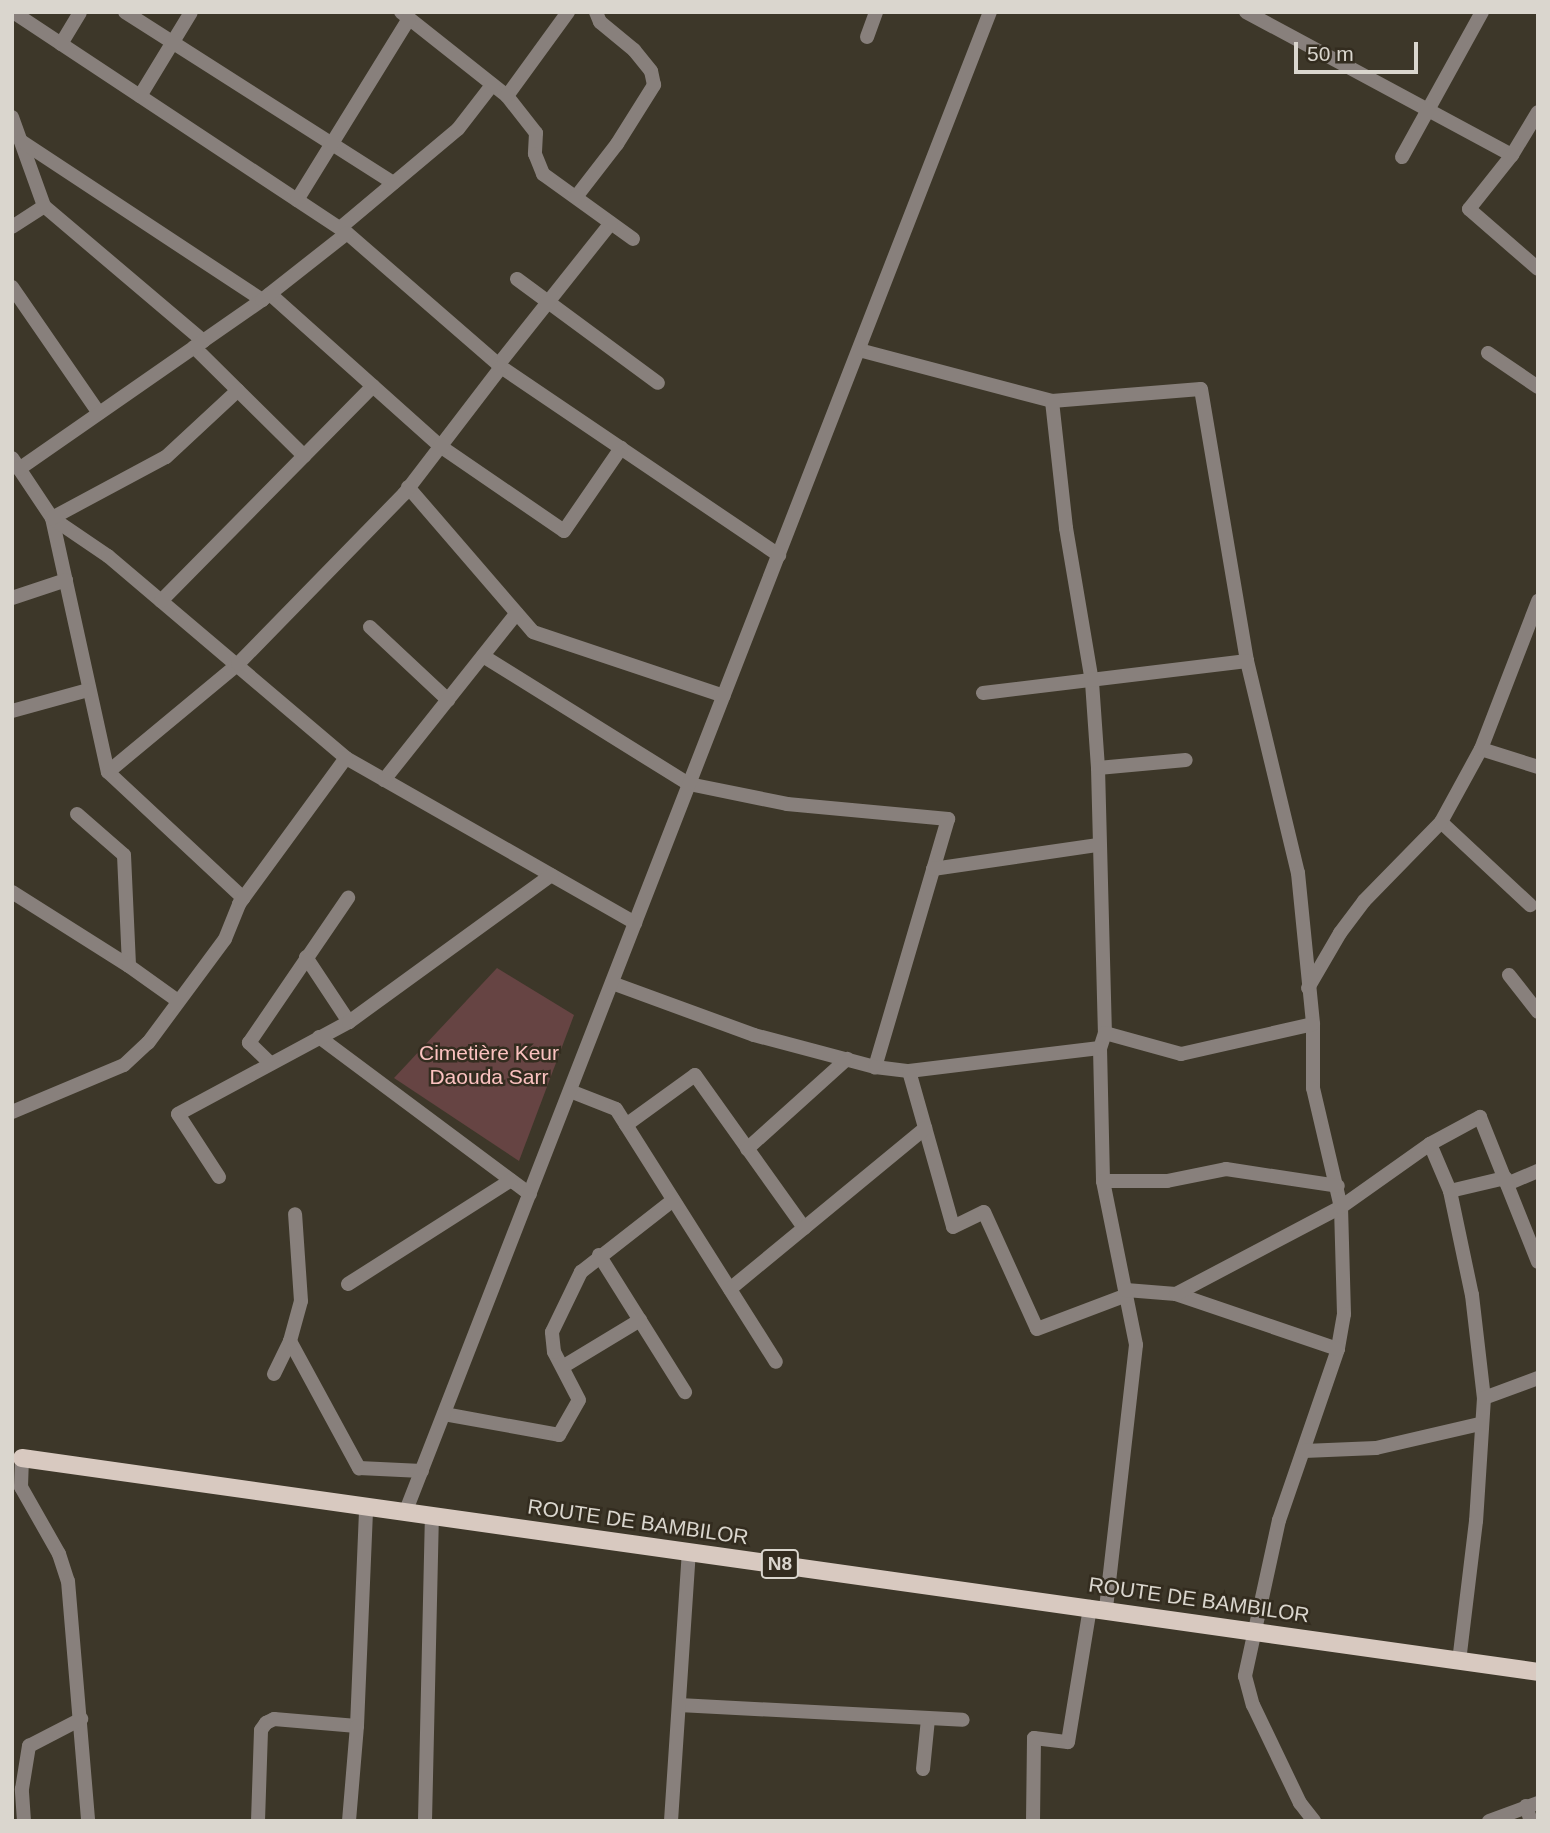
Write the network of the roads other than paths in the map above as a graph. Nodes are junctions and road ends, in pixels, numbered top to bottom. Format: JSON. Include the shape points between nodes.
{"nodes":[{"id":1,"x":13,"y":12,"type":"edge"},
{"id":2,"x":80,"y":12,"type":"edge"},
{"id":3,"x":125,"y":12,"type":"edge"},
{"id":4,"x":191,"y":12,"type":"edge"},
{"id":5,"x":568,"y":12,"type":"edge"},
{"id":6,"x":596,"y":12,"type":"edge"},
{"id":7,"x":876,"y":12,"type":"edge"},
{"id":8,"x":990,"y":12,"type":"edge"},
{"id":9,"x":1246,"y":12,"type":"edge"},
{"id":10,"x":1482,"y":12,"type":"edge"},
{"id":11,"x":405,"y":15,"type":"edge"},
{"id":12,"x":867,"y":37,"type":"dead end"},
{"id":13,"x":173,"y":43,"type":"junction"},
{"id":14,"x":61,"y":44,"type":"junction"},
{"id":15,"x":492,"y":85,"type":"junction"},
{"id":16,"x":140,"y":96,"type":"junction"},
{"id":17,"x":506,"y":96,"type":"junction"},
{"id":18,"x":1428,"y":110,"type":"junction"},
{"id":19,"x":1538,"y":112,"type":"edge"},
{"id":20,"x":12,"y":117,"type":"edge"},
{"id":21,"x":17,"y":136,"type":"edge"},
{"id":22,"x":332,"y":144,"type":"junction"},
{"id":23,"x":1512,"y":155,"type":"junction"},
{"id":24,"x":1402,"y":157,"type":"dead end"},
{"id":25,"x":393,"y":183,"type":"junction"},
{"id":26,"x":576,"y":197,"type":"junction"},
{"id":27,"x":297,"y":200,"type":"junction"},
{"id":28,"x":44,"y":206,"type":"junction"},
{"id":29,"x":611,"y":223,"type":"junction"},
{"id":30,"x":12,"y":227,"type":"edge"},
{"id":31,"x":344,"y":230,"type":"junction"},
{"id":32,"x":633,"y":239,"type":"dead end"},
{"id":33,"x":1538,"y":268,"type":"edge"},
{"id":34,"x":517,"y":279,"type":"dead end"},
{"id":35,"x":12,"y":287,"type":"edge"},
{"id":36,"x":266,"y":297,"type":"junction"},
{"id":37,"x":548,"y":303,"type":"junction"},
{"id":38,"x":199,"y":344,"type":"junction"},
{"id":39,"x":859,"y":350,"type":"junction"},
{"id":40,"x":1488,"y":353,"type":"dead end"},
{"id":41,"x":499,"y":366,"type":"junction"},
{"id":42,"x":658,"y":383,"type":"dead end"},
{"id":43,"x":373,"y":386,"type":"junction"},
{"id":44,"x":1538,"y":387,"type":"edge"},
{"id":45,"x":237,"y":390,"type":"junction"},
{"id":46,"x":1052,"y":401,"type":"junction"},
{"id":47,"x":99,"y":413,"type":"junction"},
{"id":48,"x":440,"y":446,"type":"junction"},
{"id":49,"x":621,"y":448,"type":"junction"},
{"id":50,"x":304,"y":456,"type":"junction"},
{"id":51,"x":15,"y":463,"type":"edge"},
{"id":52,"x":408,"y":487,"type":"junction"},
{"id":53,"x":52,"y":518,"type":"junction"},
{"id":54,"x":779,"y":555,"type":"junction"},
{"id":55,"x":66,"y":580,"type":"junction"},
{"id":56,"x":12,"y":598,"type":"edge"},
{"id":57,"x":161,"y":601,"type":"junction"},
{"id":58,"x":1538,"y":601,"type":"edge"},
{"id":59,"x":517,"y":613,"type":"junction"},
{"id":60,"x":370,"y":626,"type":"dead end"},
{"id":61,"x":483,"y":656,"type":"junction"},
{"id":62,"x":1247,"y":661,"type":"junction"},
{"id":63,"x":238,"y":664,"type":"junction"},
{"id":64,"x":1092,"y":682,"type":"junction"},
{"id":65,"x":88,"y":690,"type":"junction"},
{"id":66,"x":983,"y":693,"type":"dead end"},
{"id":67,"x":724,"y":696,"type":"junction"},
{"id":68,"x":448,"y":700,"type":"junction"},
{"id":69,"x":12,"y":711,"type":"edge"},
{"id":70,"x":1481,"y":750,"type":"junction"},
{"id":71,"x":346,"y":758,"type":"junction"},
{"id":72,"x":1186,"y":760,"type":"dead end"},
{"id":73,"x":1538,"y":767,"type":"edge"},
{"id":74,"x":1098,"y":768,"type":"junction"},
{"id":75,"x":108,"y":772,"type":"junction"},
{"id":76,"x":384,"y":780,"type":"junction"},
{"id":77,"x":690,"y":784,"type":"junction"},
{"id":78,"x":76,"y":814,"type":"dead end"},
{"id":79,"x":1441,"y":822,"type":"junction"},
{"id":80,"x":1098,"y":845,"type":"junction"},
{"id":81,"x":933,"y":869,"type":"junction"},
{"id":82,"x":551,"y":875,"type":"junction"},
{"id":83,"x":12,"y":892,"type":"edge"},
{"id":84,"x":243,"y":898,"type":"junction"},
{"id":85,"x":348,"y":898,"type":"dead end"},
{"id":86,"x":1530,"y":905,"type":"dead end"},
{"id":87,"x":635,"y":923,"type":"junction"},
{"id":88,"x":306,"y":957,"type":"junction"},
{"id":89,"x":129,"y":965,"type":"junction"},
{"id":90,"x":1509,"y":975,"type":"dead end"},
{"id":91,"x":612,"y":983,"type":"junction"},
{"id":92,"x":1308,"y":988,"type":"junction"},
{"id":93,"x":178,"y":1001,"type":"junction"},
{"id":94,"x":1538,"y":1012,"type":"edge"},
{"id":95,"x":349,"y":1022,"type":"junction"},
{"id":96,"x":1313,"y":1024,"type":"junction"},
{"id":97,"x":1105,"y":1033,"type":"junction"},
{"id":98,"x":319,"y":1037,"type":"junction"},
{"id":99,"x":1100,"y":1048,"type":"junction"},
{"id":100,"x":847,"y":1059,"type":"junction"},
{"id":101,"x":270,"y":1062,"type":"junction"},
{"id":102,"x":875,"y":1067,"type":"junction"},
{"id":103,"x":909,"y":1072,"type":"junction"},
{"id":104,"x":570,"y":1091,"type":"junction"},
{"id":105,"x":12,"y":1112,"type":"edge"},
{"id":106,"x":626,"y":1125,"type":"junction"},
{"id":107,"x":925,"y":1128,"type":"junction"},
{"id":108,"x":1430,"y":1144,"type":"junction"},
{"id":109,"x":747,"y":1149,"type":"junction"},
{"id":110,"x":1538,"y":1171,"type":"edge"},
{"id":111,"x":219,"y":1177,"type":"dead end"},
{"id":112,"x":511,"y":1180,"type":"junction"},
{"id":113,"x":1103,"y":1181,"type":"junction"},
{"id":114,"x":1506,"y":1181,"type":"junction"},
{"id":115,"x":1338,"y":1186,"type":"junction"},
{"id":116,"x":1450,"y":1191,"type":"junction"},
{"id":117,"x":530,"y":1194,"type":"junction"},
{"id":118,"x":673,"y":1200,"type":"junction"},
{"id":119,"x":1341,"y":1207,"type":"junction"},
{"id":120,"x":295,"y":1214,"type":"dead end"},
{"id":121,"x":804,"y":1228,"type":"junction"},
{"id":122,"x":1537,"y":1253,"type":"edge"},
{"id":123,"x":599,"y":1255,"type":"junction"},
{"id":124,"x":348,"y":1284,"type":"dead end"},
{"id":125,"x":730,"y":1289,"type":"junction"},
{"id":126,"x":1126,"y":1292,"type":"junction"},
{"id":127,"x":1176,"y":1294,"type":"junction"},
{"id":128,"x":640,"y":1320,"type":"junction"},
{"id":129,"x":290,"y":1341,"type":"junction"},
{"id":130,"x":1338,"y":1349,"type":"junction"},
{"id":131,"x":776,"y":1363,"type":"dead end"},
{"id":132,"x":564,"y":1366,"type":"junction"},
{"id":133,"x":274,"y":1374,"type":"dead end"},
{"id":134,"x":1538,"y":1378,"type":"edge"},
{"id":135,"x":685,"y":1392,"type":"dead end"},
{"id":136,"x":1484,"y":1398,"type":"junction"},
{"id":137,"x":444,"y":1414,"type":"junction"},
{"id":138,"x":1480,"y":1424,"type":"junction"},
{"id":139,"x":1304,"y":1451,"type":"junction"},
{"id":140,"x":22,"y":1458,"type":"joint"},
{"id":141,"x":422,"y":1471,"type":"junction"},
{"id":142,"x":366,"y":1507,"type":"junction"},
{"id":143,"x":405,"y":1513,"type":"junction"},
{"id":144,"x":432,"y":1516,"type":"junction"},
{"id":145,"x":689,"y":1552,"type":"junction"},
{"id":146,"x":1098,"y":1608,"type":"junction"},
{"id":147,"x":1254,"y":1631,"type":"junction"},
{"id":148,"x":1459,"y":1661,"type":"junction"},
{"id":149,"x":1538,"y":1672,"type":"edge"},
{"id":150,"x":679,"y":1705,"type":"junction"},
{"id":151,"x":928,"y":1719,"type":"junction"},
{"id":152,"x":81,"y":1720,"type":"junction"},
{"id":153,"x":963,"y":1720,"type":"dead end"},
{"id":154,"x":357,"y":1726,"type":"junction"},
{"id":155,"x":29,"y":1746,"type":"junction"},
{"id":156,"x":12,"y":1754,"type":"edge"},
{"id":157,"x":923,"y":1769,"type":"dead end"},
{"id":158,"x":1532,"y":1804,"type":"edge"},
{"id":159,"x":24,"y":1821,"type":"edge"},
{"id":160,"x":88,"y":1821,"type":"edge"},
{"id":161,"x":258,"y":1821,"type":"edge"},
{"id":162,"x":349,"y":1821,"type":"edge"},
{"id":163,"x":425,"y":1821,"type":"edge"},
{"id":164,"x":671,"y":1821,"type":"edge"},
{"id":165,"x":1033,"y":1821,"type":"edge"},
{"id":166,"x":1314,"y":1821,"type":"edge"},
{"id":167,"x":1489,"y":1821,"type":"edge"},
{"id":168,"x":1531,"y":1821,"type":"edge"}],
"edges":[{"from":1,"to":14,"type":"street"},
{"from":2,"to":14,"type":"street"},
{"from":3,"to":13,"type":"street"},
{"from":4,"to":13,"type":"street"},
{"from":5,"to":17,"type":"street"},
{"from":6,"to":26,"type":"street","via":[[600,22],[651,71],[654,85]]},
{"from":7,"to":12,"type":"street"},
{"from":8,"to":39,"type":"street"},
{"from":9,"to":18,"type":"street"},
{"from":10,"to":18,"type":"street"},
{"from":11,"to":15,"type":"street"},
{"from":11,"to":22,"type":"street"},
{"from":13,"to":16,"type":"street"},
{"from":13,"to":22,"type":"street"},
{"from":14,"to":16,"type":"street"},
{"from":15,"to":17,"type":"street"},
{"from":15,"to":25,"type":"street","via":[[458,129]]},
{"from":16,"to":27,"type":"street"},
{"from":17,"to":26,"type":"street","via":[[536,133],[535,155],[543,174]]},
{"from":18,"to":23,"type":"street"},
{"from":18,"to":24,"type":"street"},
{"from":19,"to":23,"type":"street"},
{"from":20,"to":21,"type":"street"},
{"from":21,"to":28,"type":"street"},
{"from":21,"to":36,"type":"street"},
{"from":22,"to":25,"type":"street"},
{"from":22,"to":27,"type":"street"},
{"from":23,"to":33,"type":"street","via":[[1469,209]]},
{"from":25,"to":31,"type":"street"},
{"from":26,"to":29,"type":"street"},
{"from":27,"to":31,"type":"street"},
{"from":28,"to":30,"type":"street"},
{"from":28,"to":38,"type":"street"},
{"from":29,"to":32,"type":"street"},
{"from":29,"to":37,"type":"street"},
{"from":31,"to":36,"type":"street"},
{"from":31,"to":41,"type":"street"},
{"from":34,"to":37,"type":"street"},
{"from":35,"to":47,"type":"street"},
{"from":36,"to":38,"type":"street"},
{"from":36,"to":43,"type":"street"},
{"from":37,"to":41,"type":"street"},
{"from":37,"to":42,"type":"street"},
{"from":38,"to":45,"type":"street"},
{"from":38,"to":47,"type":"street"},
{"from":39,"to":46,"type":"street"},
{"from":39,"to":54,"type":"street"},
{"from":40,"to":44,"type":"street"},
{"from":41,"to":48,"type":"street"},
{"from":41,"to":49,"type":"street"},
{"from":43,"to":48,"type":"street"},
{"from":43,"to":50,"type":"street"},
{"from":45,"to":50,"type":"street"},
{"from":45,"to":53,"type":"street","via":[[166,457]]},
{"from":46,"to":62,"type":"street","via":[[1201,389]]},
{"from":46,"to":64,"type":"street","via":[[1066,528]]},
{"from":47,"to":51,"type":"street"},
{"from":48,"to":49,"type":"street","via":[[564,531]]},
{"from":48,"to":52,"type":"street"},
{"from":49,"to":54,"type":"street"},
{"from":50,"to":57,"type":"street"},
{"from":51,"to":53,"type":"street"},
{"from":52,"to":59,"type":"street"},
{"from":52,"to":63,"type":"street"},
{"from":53,"to":55,"type":"street"},
{"from":53,"to":57,"type":"street","via":[[108,556]]},
{"from":54,"to":67,"type":"street"},
{"from":55,"to":56,"type":"street"},
{"from":55,"to":65,"type":"street"},
{"from":57,"to":63,"type":"street"},
{"from":58,"to":70,"type":"street"},
{"from":59,"to":61,"type":"street"},
{"from":59,"to":67,"type":"street","via":[[533,632]]},
{"from":60,"to":68,"type":"street"},
{"from":61,"to":68,"type":"street"},
{"from":61,"to":77,"type":"street"},
{"from":62,"to":64,"type":"street"},
{"from":62,"to":92,"type":"street","via":[[1298,873]]},
{"from":63,"to":71,"type":"street"},
{"from":63,"to":75,"type":"street"},
{"from":64,"to":66,"type":"street"},
{"from":64,"to":74,"type":"street"},
{"from":65,"to":69,"type":"street"},
{"from":65,"to":75,"type":"street"},
{"from":67,"to":77,"type":"street"},
{"from":68,"to":76,"type":"street"},
{"from":70,"to":73,"type":"street"},
{"from":70,"to":79,"type":"street"},
{"from":71,"to":76,"type":"street"},
{"from":71,"to":84,"type":"street"},
{"from":72,"to":74,"type":"street"},
{"from":74,"to":80,"type":"street"},
{"from":75,"to":84,"type":"street"},
{"from":76,"to":82,"type":"street"},
{"from":77,"to":81,"type":"street","via":[[787,804],[948,819]]},
{"from":77,"to":87,"type":"street"},
{"from":78,"to":89,"type":"street","via":[[124,855]]},
{"from":79,"to":86,"type":"street"},
{"from":79,"to":92,"type":"street","via":[[1364,901]]},
{"from":80,"to":81,"type":"street"},
{"from":80,"to":97,"type":"street"},
{"from":81,"to":102,"type":"street"},
{"from":82,"to":87,"type":"street"},
{"from":82,"to":95,"type":"street"},
{"from":83,"to":89,"type":"street"},
{"from":84,"to":93,"type":"street","via":[[225,939]]},
{"from":85,"to":88,"type":"street"},
{"from":87,"to":91,"type":"street"},
{"from":88,"to":95,"type":"street"},
{"from":88,"to":101,"type":"street","via":[[249,1043]]},
{"from":89,"to":93,"type":"street"},
{"from":90,"to":94,"type":"street"},
{"from":91,"to":100,"type":"street","via":[[754,1035]]},
{"from":91,"to":104,"type":"street"},
{"from":92,"to":96,"type":"street"},
{"from":93,"to":105,"type":"street","via":[[148,1043],[124,1065]]},
{"from":95,"to":98,"type":"street"},
{"from":96,"to":97,"type":"street","via":[[1181,1054]]},
{"from":96,"to":115,"type":"street","via":[[1313,1088]]},
{"from":97,"to":99,"type":"street"},
{"from":98,"to":101,"type":"street"},
{"from":98,"to":112,"type":"street"},
{"from":99,"to":103,"type":"street"},
{"from":99,"to":113,"type":"street"},
{"from":100,"to":102,"type":"street"},
{"from":100,"to":109,"type":"street"},
{"from":101,"to":111,"type":"street","via":[[178,1114]]},
{"from":102,"to":103,"type":"street"},
{"from":103,"to":107,"type":"street"},
{"from":104,"to":106,"type":"street","via":[[616,1109]]},
{"from":104,"to":117,"type":"street"},
{"from":106,"to":109,"type":"street","via":[[695,1075]]},
{"from":106,"to":118,"type":"street"},
{"from":107,"to":121,"type":"street"},
{"from":107,"to":126,"type":"street","via":[[953,1227],[984,1212],[1037,1329]]},
{"from":108,"to":114,"type":"street","via":[[1480,1117]]},
{"from":108,"to":116,"type":"street"},
{"from":108,"to":119,"type":"street"},
{"from":109,"to":121,"type":"street"},
{"from":110,"to":114,"type":"street"},
{"from":112,"to":117,"type":"street"},
{"from":112,"to":124,"type":"street"},
{"from":113,"to":115,"type":"street","via":[[1167,1181],[1226,1169]]},
{"from":113,"to":126,"type":"street"},
{"from":114,"to":116,"type":"street"},
{"from":114,"to":122,"type":"street"},
{"from":115,"to":119,"type":"street"},
{"from":116,"to":136,"type":"street","via":[[1472,1295]]},
{"from":117,"to":137,"type":"street"},
{"from":118,"to":123,"type":"street"},
{"from":118,"to":125,"type":"street"},
{"from":119,"to":127,"type":"street"},
{"from":119,"to":130,"type":"street","via":[[1344,1314]]},
{"from":120,"to":129,"type":"street","via":[[301,1301]]},
{"from":121,"to":125,"type":"street"},
{"from":123,"to":128,"type":"street"},
{"from":123,"to":132,"type":"street","via":[[581,1272],[552,1332],[554,1352]]},
{"from":125,"to":131,"type":"street"},
{"from":126,"to":127,"type":"street"},
{"from":126,"to":146,"type":"street","via":[[1136,1345]]},
{"from":127,"to":130,"type":"street"},
{"from":128,"to":132,"type":"street"},
{"from":128,"to":135,"type":"street"},
{"from":129,"to":133,"type":"street"},
{"from":129,"to":141,"type":"street","via":[[359,1468]]},
{"from":130,"to":139,"type":"street"},
{"from":132,"to":137,"type":"street","via":[[579,1400],[559,1435]]},
{"from":134,"to":136,"type":"street"},
{"from":136,"to":138,"type":"street"},
{"from":137,"to":141,"type":"street"},
{"from":138,"to":139,"type":"street","via":[[1376,1448]]},
{"from":138,"to":148,"type":"street","via":[[1476,1521]]},
{"from":139,"to":147,"type":"street","via":[[1279,1520]]},
{"from":140,"to":142,"type":"main road","name":"ROUTE DE BAMBILOR","number":"N8"},
{"from":140,"to":152,"type":"street","via":[[21,1487],[59,1554],[68,1581]]},
{"from":141,"to":143,"type":"street"},
{"from":142,"to":143,"type":"main road","name":"ROUTE DE BAMBILOR","number":"N8"},
{"from":142,"to":154,"type":"street"},
{"from":143,"to":144,"type":"main road","name":"ROUTE DE BAMBILOR","number":"N8"},
{"from":144,"to":145,"type":"main road","name":"ROUTE DE BAMBILOR","number":"N8"},
{"from":144,"to":163,"type":"street"},
{"from":145,"to":146,"type":"main road","name":"ROUTE DE BAMBILOR","number":"N8"},
{"from":145,"to":150,"type":"street"},
{"from":146,"to":147,"type":"main road","name":"ROUTE DE BAMBILOR","number":"N8"},
{"from":146,"to":165,"type":"street","via":[[1068,1742],[1034,1738]]},
{"from":147,"to":148,"type":"main road","name":"ROUTE DE BAMBILOR","number":"N8"},
{"from":147,"to":166,"type":"street","via":[[1245,1676],[1248,1689],[1300,1803]]},
{"from":148,"to":149,"type":"main road","name":"ROUTE DE BAMBILOR","number":"N8"},
{"from":150,"to":151,"type":"street"},
{"from":150,"to":164,"type":"street"},
{"from":151,"to":153,"type":"street"},
{"from":151,"to":157,"type":"street"},
{"from":152,"to":155,"type":"street"},
{"from":152,"to":160,"type":"street"},
{"from":154,"to":161,"type":"street","via":[[274,1719],[266,1723],[261,1730]]},
{"from":154,"to":162,"type":"street"},
{"from":155,"to":156,"type":"street"},
{"from":155,"to":159,"type":"street","via":[[22,1789]]},
{"from":158,"to":167,"type":"street"},
{"from":158,"to":168,"type":"street"}]}
